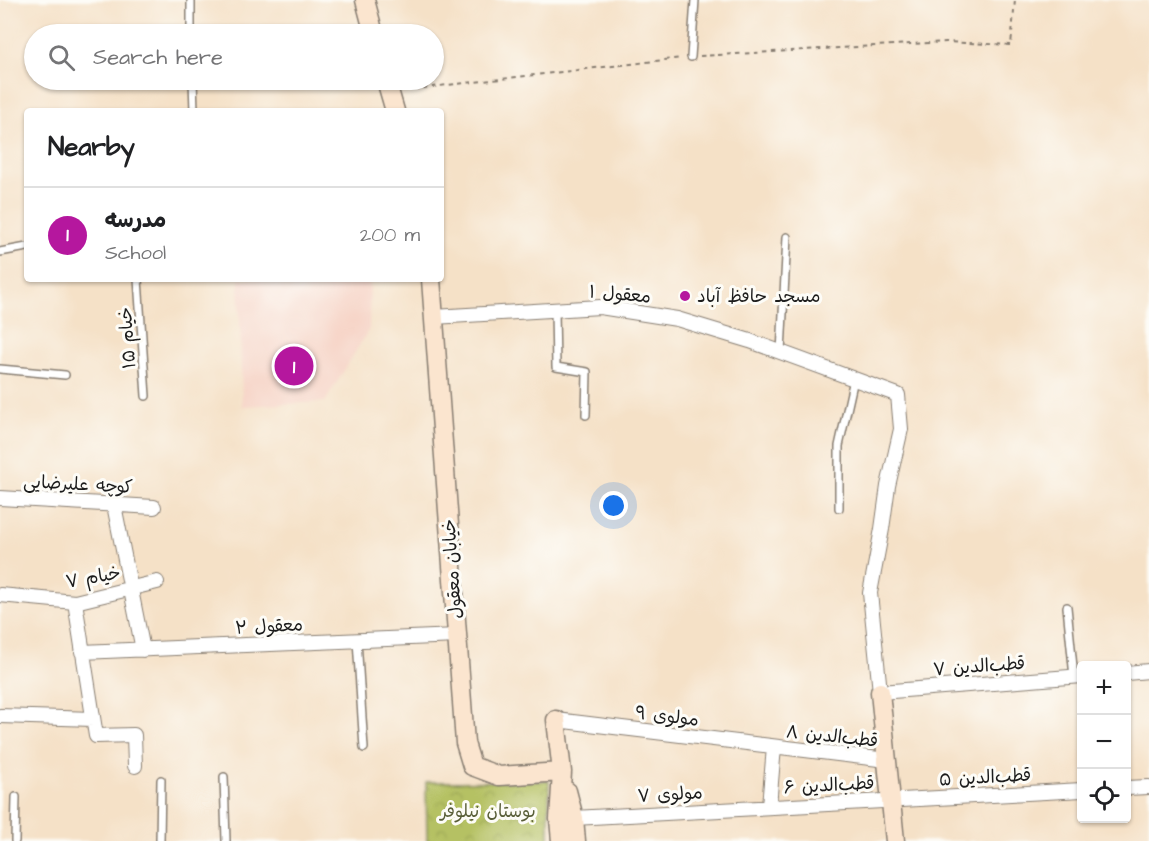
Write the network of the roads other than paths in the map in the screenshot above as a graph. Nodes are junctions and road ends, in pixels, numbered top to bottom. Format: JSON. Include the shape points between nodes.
{"nodes":[{"id":1,"x":191,"y":0,"type":"edge"},
{"id":2,"x":365,"y":0,"type":"edge"},
{"id":3,"x":695,"y":0,"type":"edge"},
{"id":4,"x":191,"y":24,"type":"edge"},
{"id":5,"x":371,"y":24,"type":"edge"},
{"id":6,"x":691,"y":57,"type":"dead end"},
{"id":7,"x":193,"y":90,"type":"edge"},
{"id":8,"x":390,"y":90,"type":"edge"},
{"id":9,"x":194,"y":108,"type":"edge"},
{"id":10,"x":394,"y":108,"type":"edge"},
{"id":11,"x":788,"y":237,"type":"dead end"},
{"id":12,"x":24,"y":248,"type":"edge"},
{"id":13,"x":0,"y":252,"type":"edge"},
{"id":14,"x":138,"y":282,"type":"edge"},
{"id":15,"x":431,"y":282,"type":"edge"},
{"id":16,"x":555,"y":310,"type":"junction"},
{"id":17,"x":434,"y":317,"type":"junction"},
{"id":18,"x":781,"y":352,"type":"junction"},
{"id":19,"x":0,"y":369,"type":"edge"},
{"id":20,"x":65,"y":375,"type":"dead end"},
{"id":21,"x":854,"y":379,"type":"junction"},
{"id":22,"x":146,"y":396,"type":"dead end"},
{"id":23,"x":586,"y":415,"type":"dead end"},
{"id":24,"x":0,"y":498,"type":"edge"},
{"id":25,"x":114,"y":504,"type":"junction"},
{"id":26,"x":154,"y":507,"type":"dead end"},
{"id":27,"x":839,"y":508,"type":"dead end"},
{"id":28,"x":157,"y":582,"type":"dead end"},
{"id":29,"x":131,"y":588,"type":"junction"},
{"id":30,"x":0,"y":596,"type":"edge"},
{"id":31,"x":75,"y":602,"type":"junction"},
{"id":32,"x":1067,"y":607,"type":"dead end"},
{"id":33,"x":457,"y":636,"type":"junction"},
{"id":34,"x":357,"y":640,"type":"junction"},
{"id":35,"x":143,"y":650,"type":"junction"},
{"id":36,"x":82,"y":652,"type":"junction"},
{"id":37,"x":1077,"y":671,"type":"edge"},
{"id":38,"x":1149,"y":671,"type":"edge"},
{"id":39,"x":1131,"y":673,"type":"edge"},
{"id":40,"x":1077,"y":677,"type":"edge"},
{"id":41,"x":880,"y":692,"type":"junction"},
{"id":42,"x":0,"y":716,"type":"edge"},
{"id":43,"x":93,"y":719,"type":"junction"},
{"id":44,"x":556,"y":720,"type":"joint"},
{"id":45,"x":774,"y":747,"type":"junction"},
{"id":46,"x":364,"y":748,"type":"dead end"},
{"id":47,"x":887,"y":760,"type":"junction"},
{"id":48,"x":135,"y":766,"type":"dead end"},
{"id":49,"x":562,"y":772,"type":"junction"},
{"id":50,"x":224,"y":777,"type":"dead end"},
{"id":51,"x":161,"y":780,"type":"dead end"},
{"id":52,"x":1149,"y":787,"type":"edge"},
{"id":53,"x":1131,"y":788,"type":"edge"},
{"id":54,"x":1077,"y":790,"type":"edge"},
{"id":55,"x":16,"y":797,"type":"dead end"},
{"id":56,"x":891,"y":799,"type":"junction"},
{"id":57,"x":769,"y":806,"type":"junction"},
{"id":58,"x":574,"y":818,"type":"junction"},
{"id":59,"x":15,"y":841,"type":"edge"},
{"id":60,"x":160,"y":841,"type":"edge"},
{"id":61,"x":226,"y":841,"type":"edge"},
{"id":62,"x":561,"y":841,"type":"edge"},
{"id":63,"x":576,"y":841,"type":"edge"},
{"id":64,"x":895,"y":841,"type":"edge"}],
"edges":[{"from":1,"to":4,"type":"lane"},
{"from":2,"to":5,"type":"street"},
{"from":3,"to":6,"type":"lane"},
{"from":7,"to":9,"type":"lane"},
{"from":8,"to":10,"type":"street"},
{"from":11,"to":18,"type":"lane"},
{"from":12,"to":13,"type":"lane"},
{"from":14,"to":22,"type":"lane","name":"خیام ۱۵"},
{"from":15,"to":17,"type":"street","name":"خیابان معقول"},
{"from":16,"to":17,"type":"street","name":"معقول ۱"},
{"from":16,"to":18,"type":"street","name":"معقول ۱","via":[[600,307],[677,319]]},
{"from":16,"to":23,"type":"lane","via":[[556,367],[587,372]]},
{"from":17,"to":33,"type":"street","name":"خیابان معقول"},
{"from":18,"to":21,"type":"street","name":"معقول ۱"},
{"from":19,"to":20,"type":"lane"},
{"from":21,"to":27,"type":"lane","via":[[839,446]]},
{"from":21,"to":41,"type":"street","name":"معقول ۱","via":[[898,395],[901,429],[870,593]]},
{"from":24,"to":25,"type":"street","name":"کوچه علیرضایی"},
{"from":25,"to":26,"type":"street","name":"کوچه علیرضایی"},
{"from":25,"to":29,"type":"street"},
{"from":28,"to":29,"type":"street","name":"خیام ۷"},
{"from":29,"to":31,"type":"street","name":"خیام ۷"},
{"from":29,"to":35,"type":"street"},
{"from":30,"to":31,"type":"street","name":"خیام ۷"},
{"from":31,"to":36,"type":"street"},
{"from":32,"to":37,"type":"lane"},
{"from":33,"to":34,"type":"street","name":"معقول ۲"},
{"from":33,"to":49,"type":"street","name":"خیابان معقول","via":[[465,743],[472,766],[499,776]]},
{"from":34,"to":35,"type":"street","name":"معقول ۲"},
{"from":34,"to":46,"type":"lane"},
{"from":35,"to":36,"type":"street","name":"معقول ۲"},
{"from":36,"to":43,"type":"street"},
{"from":38,"to":39,"type":"street"},
{"from":40,"to":41,"type":"street","name":"قطب‌الدین ۷"},
{"from":41,"to":47,"type":"street"},
{"from":42,"to":43,"type":"street"},
{"from":43,"to":48,"type":"street","via":[[96,736],[134,735]]},
{"from":44,"to":45,"type":"street","name":"مولوی ۹"},
{"from":44,"to":49,"type":"street"},
{"from":45,"to":47,"type":"street","name":"قطب‌الدین ۸"},
{"from":45,"to":57,"type":"street"},
{"from":47,"to":56,"type":"street"},
{"from":49,"to":58,"type":"street"},
{"from":49,"to":62,"type":"street"},
{"from":50,"to":61,"type":"lane"},
{"from":51,"to":60,"type":"lane"},
{"from":52,"to":53,"type":"street"},
{"from":54,"to":56,"type":"street","name":"قطب‌الدین ۵"},
{"from":55,"to":59,"type":"lane"},
{"from":56,"to":57,"type":"street","name":"قطب‌الدین ۶"},
{"from":56,"to":64,"type":"street"},
{"from":57,"to":58,"type":"street","name":"مولوی ۷"},
{"from":58,"to":63,"type":"street"}]}
